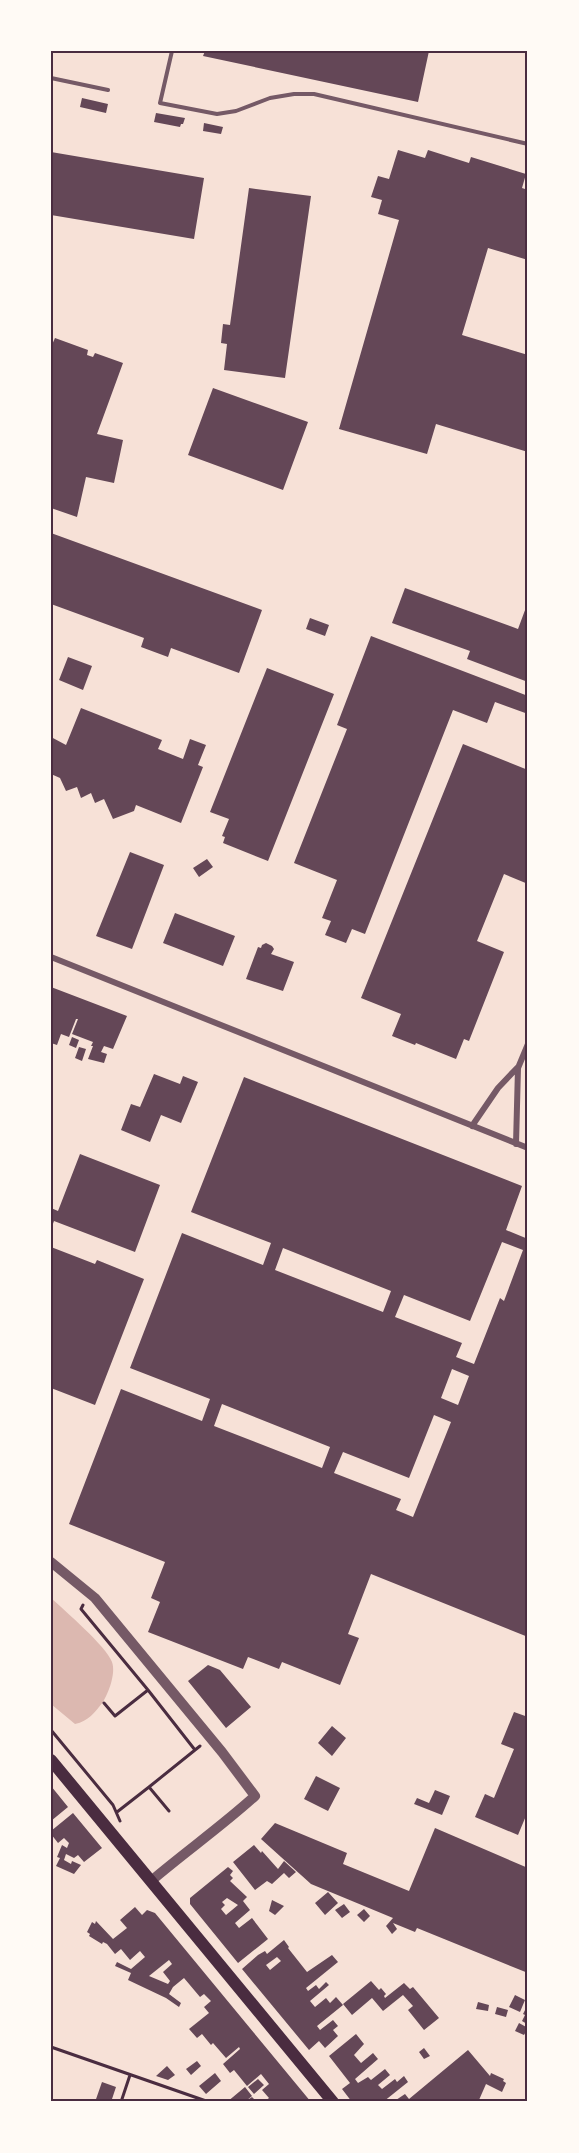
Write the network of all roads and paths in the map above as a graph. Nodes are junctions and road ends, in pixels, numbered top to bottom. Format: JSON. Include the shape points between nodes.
{"nodes":[{"id":1,"x":172,"y":51,"type":"edge"},
{"id":2,"x":51,"y":78,"type":"edge"},
{"id":3,"x":108,"y":90,"type":"dead end"},
{"id":4,"x":528,"y":144,"type":"edge"},
{"id":5,"x":51,"y":957,"type":"edge"},
{"id":6,"x":528,"y":1044,"type":"edge"},
{"id":7,"x":518,"y":1068,"type":"junction"},
{"id":8,"x":472,"y":1126,"type":"junction"},
{"id":9,"x":516,"y":1144,"type":"junction"},
{"id":10,"x":528,"y":1148,"type":"edge"},
{"id":11,"x":51,"y":1562,"type":"edge"},
{"id":12,"x":86,"y":1591,"type":"junction"},
{"id":13,"x":148,"y":1690,"type":"junction"},
{"id":14,"x":104,"y":1703,"type":"dead end"},
{"id":15,"x":51,"y":1730,"type":"edge"},
{"id":16,"x":211,"y":1738,"type":"junction"},
{"id":17,"x":195,"y":1750,"type":"junction"},
{"id":18,"x":51,"y":1760,"type":"edge"},
{"id":19,"x":149,"y":1787,"type":"junction"},
{"id":20,"x":169,"y":1811,"type":"dead end"},
{"id":21,"x":117,"y":1812,"type":"junction"},
{"id":22,"x":103,"y":1823,"type":"junction"},
{"id":23,"x":151,"y":1881,"type":"junction"},
{"id":24,"x":51,"y":2047,"type":"edge"},
{"id":25,"x":130,"y":2075,"type":"junction"},
{"id":26,"x":121,"y":2102,"type":"edge"},
{"id":27,"x":209,"y":2102,"type":"edge"},
{"id":28,"x":333,"y":2102,"type":"edge"}],
"edges":[{"from":1,"to":4,"type":"lane","via":[[160,103],[217,114],[270,98],[314,94]]},
{"from":2,"to":3,"type":"lane"},
{"from":5,"to":8,"type":"street"},
{"from":6,"to":7,"type":"street"},
{"from":7,"to":8,"type":"street","via":[[498,1088]]},
{"from":7,"to":9,"type":"street"},
{"from":8,"to":9,"type":"street"},
{"from":9,"to":10,"type":"street"},
{"from":11,"to":12,"type":"street"},
{"from":12,"to":13,"type":"path","via":[[81,1609]]},
{"from":12,"to":16,"type":"street"},
{"from":13,"to":14,"type":"path","via":[[115,1716]]},
{"from":13,"to":17,"type":"path"},
{"from":15,"to":21,"type":"path"},
{"from":16,"to":17,"type":"path"},
{"from":16,"to":23,"type":"street","via":[[255,1796]]},
{"from":17,"to":19,"type":"path"},
{"from":18,"to":22,"type":"main road"},
{"from":19,"to":20,"type":"path"},
{"from":19,"to":21,"type":"path"},
{"from":21,"to":22,"type":"path"},
{"from":22,"to":23,"type":"main road"},
{"from":23,"to":28,"type":"main road"},
{"from":24,"to":25,"type":"path"},
{"from":25,"to":26,"type":"path"},
{"from":25,"to":27,"type":"path"}]}
